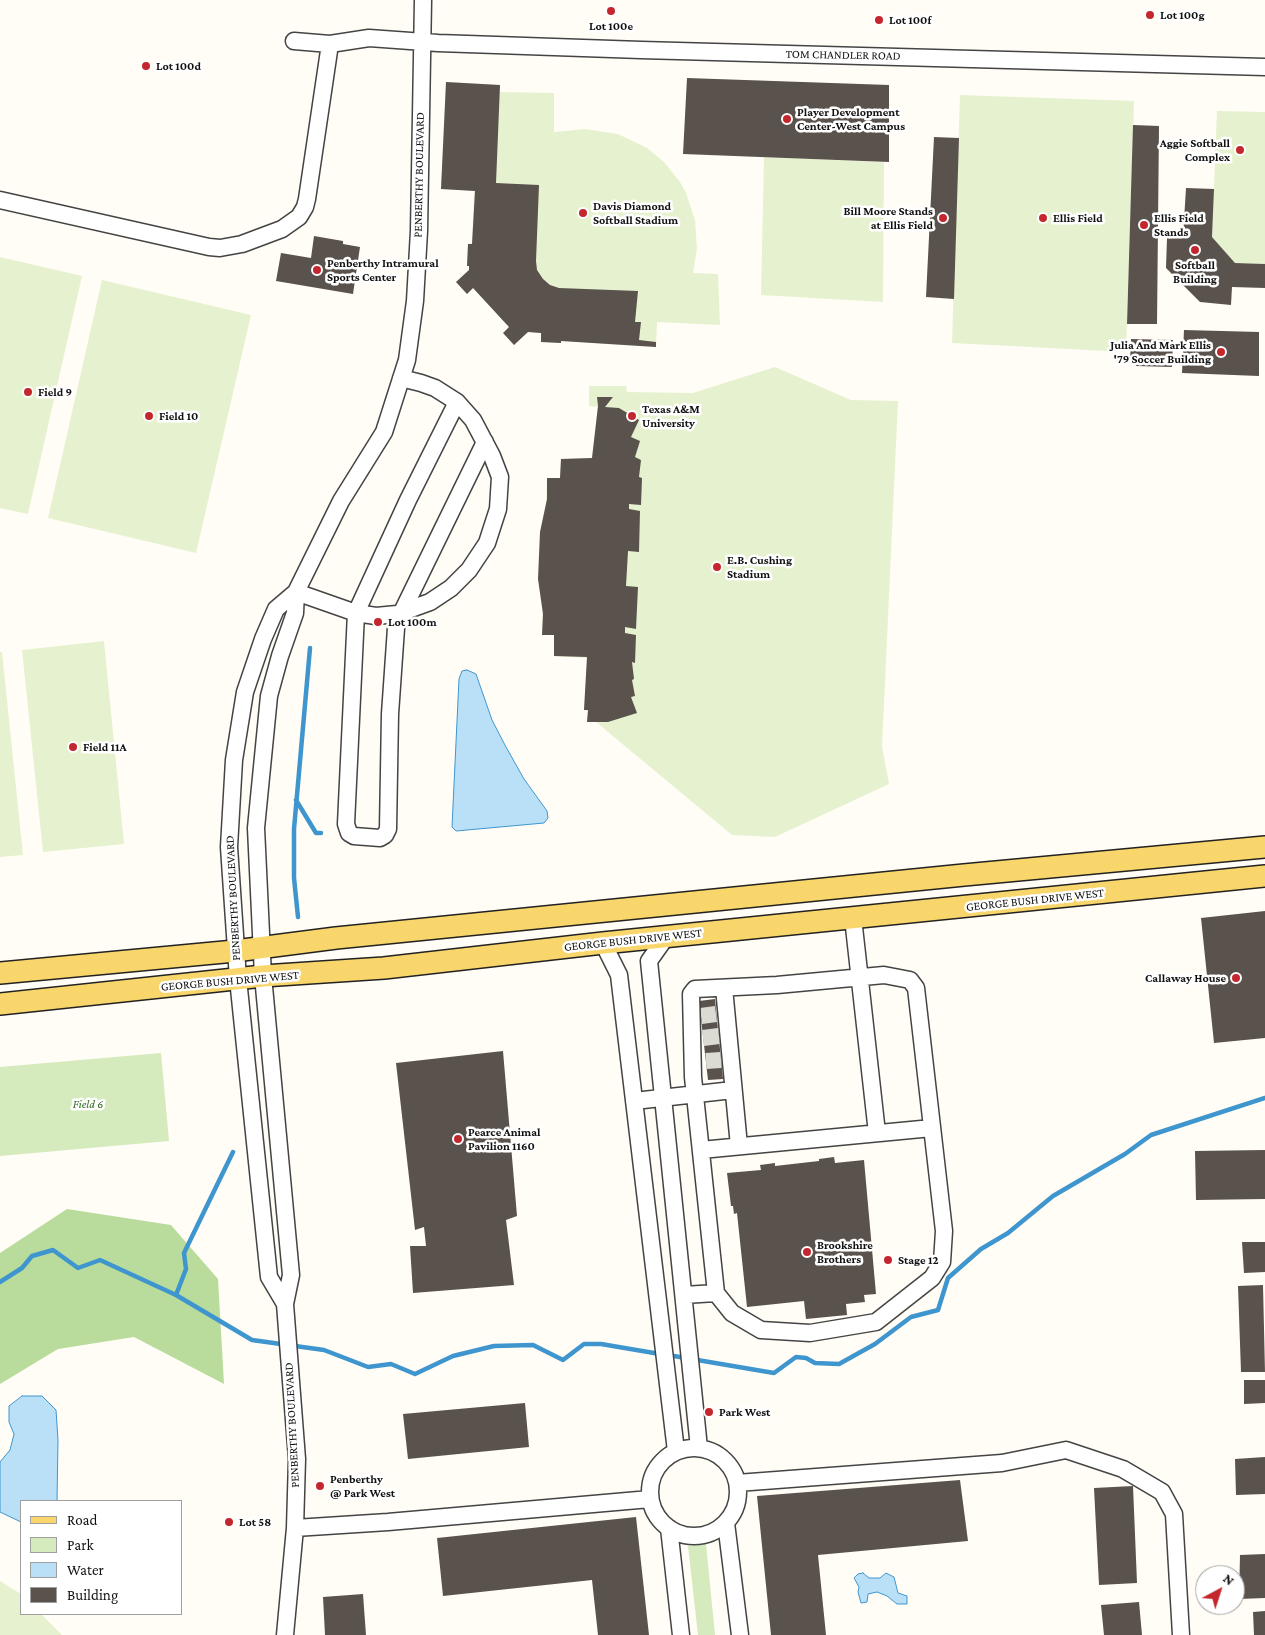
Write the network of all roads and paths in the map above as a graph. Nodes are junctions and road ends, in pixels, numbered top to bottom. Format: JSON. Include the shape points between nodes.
{"nodes":[{"id":1,"x":423,"y":0,"type":"edge"},
{"id":2,"x":294,"y":41,"type":"dead end"},
{"id":3,"x":422,"y":42,"type":"junction"},
{"id":4,"x":330,"y":44,"type":"junction"},
{"id":5,"x":1265,"y":67,"type":"edge"},
{"id":6,"x":0,"y":200,"type":"edge"},
{"id":7,"x":401,"y":378,"type":"junction"},
{"id":8,"x":457,"y":402,"type":"junction"},
{"id":9,"x":485,"y":442,"type":"junction"},
{"id":10,"x":296,"y":592,"type":"junction"},
{"id":11,"x":356,"y":613,"type":"junction"},
{"id":12,"x":400,"y":613,"type":"junction"},
{"id":13,"x":1265,"y":847,"type":"edge"},
{"id":14,"x":964,"y":875,"type":"junction"},
{"id":15,"x":1265,"y":876,"type":"edge"},
{"id":16,"x":852,"y":918,"type":"junction"},
{"id":17,"x":666,"y":936,"type":"junction"},
{"id":18,"x":603,"y":943,"type":"junction"},
{"id":19,"x":262,"y":948,"type":"junction"},
{"id":20,"x":235,"y":951,"type":"junction"},
{"id":21,"x":0,"y":973,"type":"edge"},
{"id":22,"x":263,"y":976,"type":"junction"},
{"id":23,"x":859,"y":978,"type":"junction"},
{"id":24,"x":238,"y":979,"type":"junction"},
{"id":25,"x":724,"y":988,"type":"junction"},
{"id":26,"x":0,"y":1004,"type":"edge"},
{"id":27,"x":709,"y":1015,"type":"junction"},
{"id":28,"x":710,"y":1037,"type":"junction"},
{"id":29,"x":712,"y":1061,"type":"junction"},
{"id":30,"x":733,"y":1090,"type":"junction"},
{"id":31,"x":695,"y":1094,"type":"junction"},
{"id":32,"x":663,"y":1097,"type":"junction"},
{"id":33,"x":634,"y":1101,"type":"junction"},
{"id":34,"x":932,"y":1128,"type":"junction"},
{"id":35,"x":878,"y":1133,"type":"junction"},
{"id":36,"x":739,"y":1146,"type":"junction"},
{"id":37,"x":700,"y":1150,"type":"junction"},
{"id":38,"x":716,"y":1293,"type":"junction"},
{"id":39,"x":684,"y":1295,"type":"junction"},
{"id":40,"x":285,"y":1304,"type":"junction"},
{"id":41,"x":699,"y":1448,"type":"junction"},
{"id":42,"x":676,"y":1451,"type":"junction"},
{"id":43,"x":737,"y":1483,"type":"junction"},
{"id":44,"x":650,"y":1499,"type":"junction"},
{"id":45,"x":726,"y":1523,"type":"junction"},
{"id":46,"x":295,"y":1528,"type":"junction"},
{"id":47,"x":669,"y":1528,"type":"junction"},
{"id":48,"x":284,"y":1635,"type":"edge"},
{"id":49,"x":681,"y":1635,"type":"edge"},
{"id":50,"x":740,"y":1635,"type":"edge"},
{"id":51,"x":1180,"y":1635,"type":"edge"}],
"edges":[{"from":1,"to":3,"type":"street","name":"PENBERTHY BOULEVARD"},
{"from":2,"to":4,"type":"street","name":"TOM CHANDLER ROAD"},
{"from":3,"to":4,"type":"street","name":"TOM CHANDLER ROAD","via":[[369,38]]},
{"from":3,"to":5,"type":"street","name":"TOM CHANDLER ROAD"},
{"from":3,"to":7,"type":"street","name":"PENBERTHY BOULEVARD","via":[[415,301],[407,360]]},
{"from":4,"to":6,"type":"street","via":[[306,207],[282,228],[242,244],[209,247]]},
{"from":7,"to":8,"type":"street","via":[[435,388]]},
{"from":7,"to":10,"type":"street","name":"PENBERTHY BOULEVARD","via":[[384,432],[342,501]]},
{"from":8,"to":9,"type":"street","via":[[473,420]]},
{"from":8,"to":11,"type":"street"},
{"from":9,"to":12,"type":"street"},
{"from":9,"to":12,"type":"street","via":[[500,477],[498,509],[487,543],[469,570],[451,588],[430,602]]},
{"from":10,"to":11,"type":"street"},
{"from":10,"to":19,"type":"street","name":"PENBERTHY BOULEVARD","via":[[296,613],[269,696],[256,828]]},
{"from":10,"to":20,"type":"street","name":"PENBERTHY BOULEVARD","via":[[276,609],[245,692],[234,760],[229,847]]},
{"from":11,"to":12,"type":"street","via":[[376,616]]},
{"from":11,"to":12,"type":"street","via":[[346,824],[351,835],[377,838],[385,835],[388,829],[390,714]]},
{"from":13,"to":14,"type":"main road"},
{"from":14,"to":16,"type":"main road","via":[[935,896],[856,905]]},
{"from":14,"to":19,"type":"main road"},
{"from":15,"to":16,"type":"main road","name":"GEORGE BUSH DRIVE WEST"},
{"from":16,"to":17,"type":"main road","name":"GEORGE BUSH DRIVE WEST"},
{"from":16,"to":23,"type":"street"},
{"from":17,"to":18,"type":"main road","name":"GEORGE BUSH DRIVE WEST"},
{"from":17,"to":32,"type":"street","via":[[649,961]]},
{"from":18,"to":22,"type":"main road","name":"GEORGE BUSH DRIVE WEST","via":[[384,968]]},
{"from":18,"to":33,"type":"street","via":[[618,975]]},
{"from":19,"to":20,"type":"main road"},
{"from":19,"to":22,"type":"street","name":"PENBERTHY BOULEVARD"},
{"from":20,"to":21,"type":"main road"},
{"from":20,"to":24,"type":"street","name":"PENBERTHY BOULEVARD"},
{"from":22,"to":24,"type":"main road","name":"GEORGE BUSH DRIVE WEST"},
{"from":22,"to":40,"type":"street","name":"PENBERTHY BOULEVARD","via":[[291,1275]]},
{"from":23,"to":25,"type":"street"},
{"from":23,"to":34,"type":"street","via":[[898,977],[910,980],[916,988]]},
{"from":23,"to":35,"type":"street"},
{"from":24,"to":26,"type":"main road","name":"GEORGE BUSH DRIVE WEST"},
{"from":24,"to":40,"type":"street","name":"PENBERTHY BOULEVARD","via":[[269,1277]]},
{"from":25,"to":27,"type":"street"},
{"from":25,"to":27,"type":"street","via":[[694,989],[691,994]]},
{"from":27,"to":28,"type":"street"},
{"from":27,"to":28,"type":"street"},
{"from":28,"to":29,"type":"street"},
{"from":28,"to":29,"type":"street"},
{"from":29,"to":30,"type":"street"},
{"from":29,"to":31,"type":"street"},
{"from":30,"to":31,"type":"street"},
{"from":30,"to":36,"type":"street"},
{"from":31,"to":32,"type":"street"},
{"from":31,"to":37,"type":"street"},
{"from":32,"to":33,"type":"street"},
{"from":32,"to":39,"type":"street"},
{"from":33,"to":42,"type":"street"},
{"from":34,"to":35,"type":"street"},
{"from":34,"to":38,"type":"street","via":[[944,1231],[942,1262],[932,1278],[876,1322],[810,1334],[761,1330],[732,1313]]},
{"from":35,"to":36,"type":"street"},
{"from":36,"to":37,"type":"street"},
{"from":37,"to":38,"type":"street"},
{"from":38,"to":39,"type":"street"},
{"from":39,"to":41,"type":"street"},
{"from":40,"to":46,"type":"street","name":"PENBERTHY BOULEVARD","via":[[296,1459]]},
{"from":41,"to":42,"type":"street"},
{"from":41,"to":43,"type":"street","via":[[717,1454],[730,1466]]},
{"from":42,"to":44,"type":"street","via":[[655,1471]]},
{"from":43,"to":45,"type":"street","via":[[738,1497]]},
{"from":43,"to":51,"type":"street","via":[[1002,1463],[1066,1450],[1123,1469],[1162,1492],[1174,1514]]},
{"from":44,"to":46,"type":"street"},
{"from":44,"to":47,"type":"street","via":[[660,1520]]},
{"from":45,"to":47,"type":"street","via":[[714,1532],[699,1536],[683,1535]]},
{"from":45,"to":50,"type":"street"},
{"from":46,"to":48,"type":"street","name":"PENBERTHY BOULEVARD"},
{"from":47,"to":49,"type":"street"}]}
